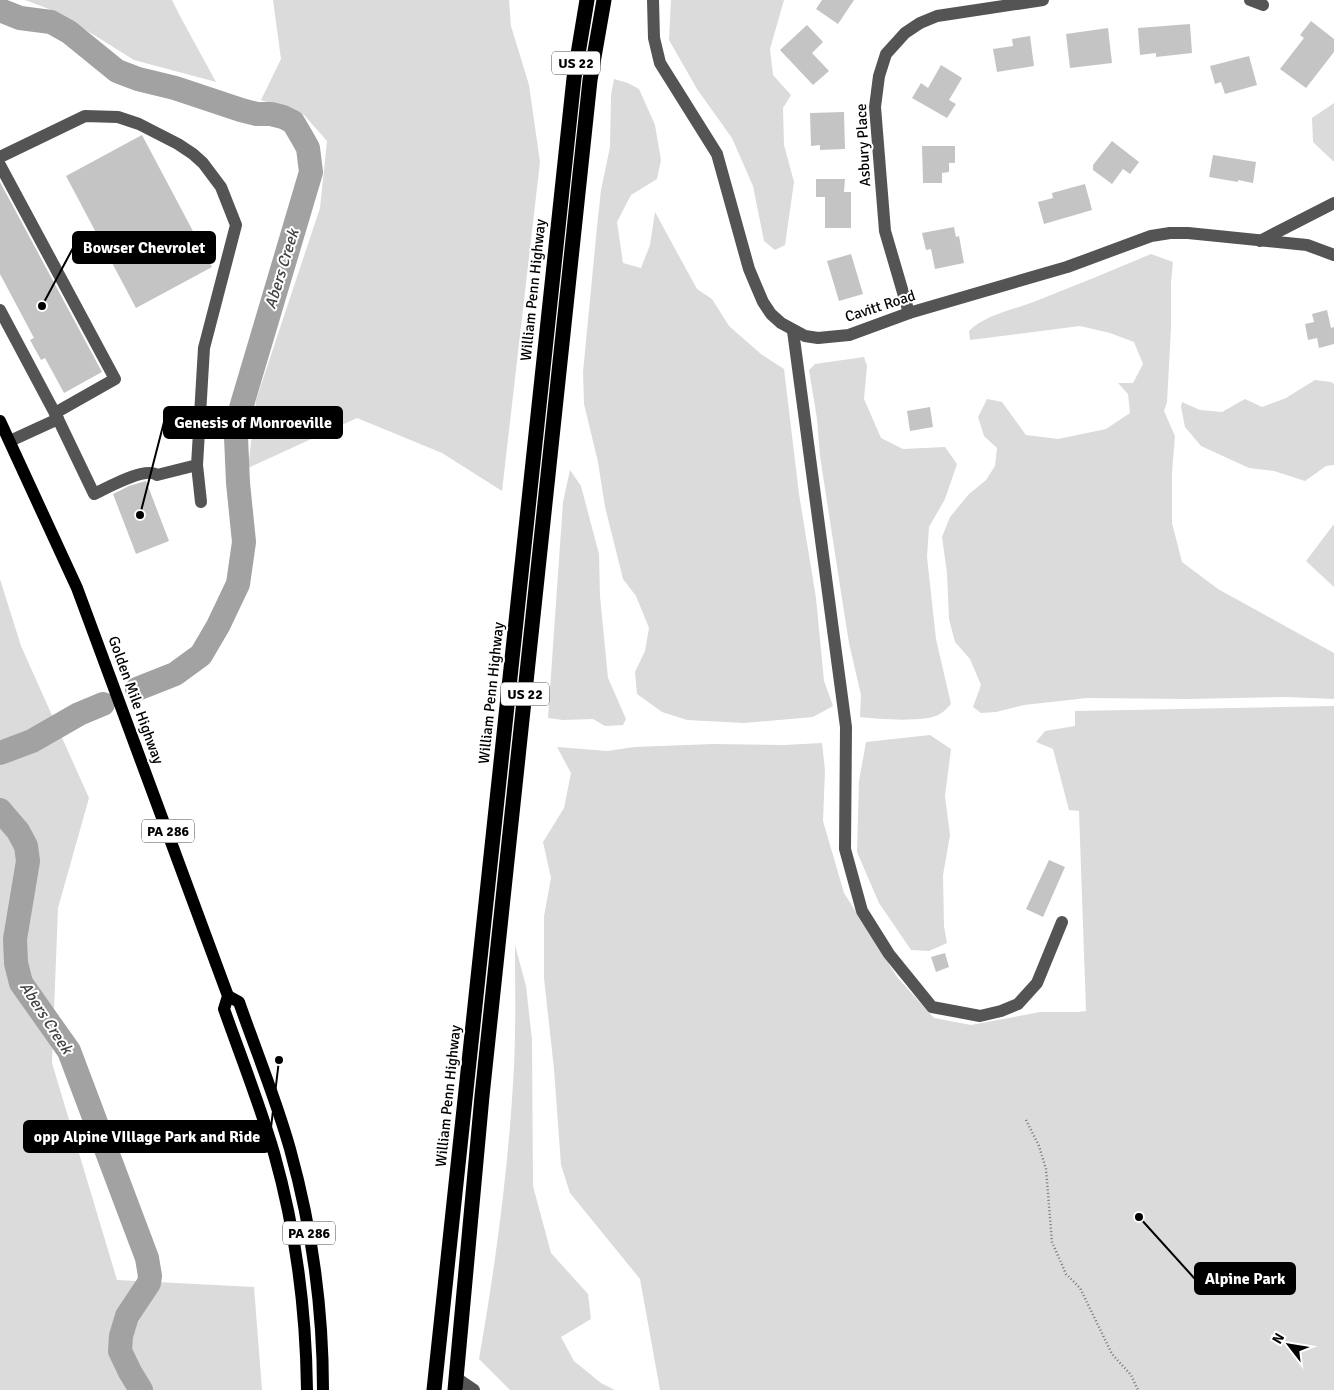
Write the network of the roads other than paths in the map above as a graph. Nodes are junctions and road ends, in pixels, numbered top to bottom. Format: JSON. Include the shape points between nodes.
{"nodes":[{"id":1,"x":587,"y":0,"type":"edge"},
{"id":2,"x":604,"y":0,"type":"edge"},
{"id":3,"x":653,"y":0,"type":"edge"},
{"id":4,"x":1043,"y":0,"type":"edge"},
{"id":5,"x":1250,"y":0,"type":"edge"},
{"id":6,"x":1263,"y":5,"type":"dead end"},
{"id":7,"x":0,"y":157,"type":"edge"},
{"id":8,"x":0,"y":164,"type":"edge"},
{"id":9,"x":1334,"y":203,"type":"edge"},
{"id":10,"x":1260,"y":241,"type":"junction"},
{"id":11,"x":1334,"y":255,"type":"edge"},
{"id":12,"x":0,"y":310,"type":"edge"},
{"id":13,"x":909,"y":313,"type":"junction"},
{"id":14,"x":793,"y":331,"type":"junction"},
{"id":15,"x":56,"y":416,"type":"junction"},
{"id":16,"x":0,"y":421,"type":"edge"},
{"id":17,"x":10,"y":441,"type":"junction"},
{"id":18,"x":196,"y":465,"type":"junction"},
{"id":19,"x":201,"y":502,"type":"dead end"},
{"id":20,"x":1062,"y":922,"type":"dead end"},
{"id":21,"x":228,"y":996,"type":"junction"},
{"id":22,"x":455,"y":1384,"type":"edge"},
{"id":23,"x":307,"y":1390,"type":"edge"},
{"id":24,"x":323,"y":1390,"type":"edge"},
{"id":25,"x":434,"y":1390,"type":"edge"},
{"id":26,"x":474,"y":1390,"type":"edge"}],
"edges":[{"from":1,"to":25,"type":"highway","name":"William Penn Highway","number":"US 22","via":[[574,78]]},
{"from":2,"to":22,"type":"highway","number":"US 22","via":[[590,80],[482,1096]]},
{"from":3,"to":14,"type":"street","name":"Cavitt Road","via":[[654,38],[660,63],[718,154],[749,269],[763,302],[771,314]]},
{"from":4,"to":13,"type":"street","name":"Asbury Place","via":[[937,16],[905,33],[886,54],[875,107],[885,231]]},
{"from":5,"to":6,"type":"street"},
{"from":7,"to":18,"type":"street","via":[[85,116],[118,117],[138,124],[193,154],[221,187],[236,225],[204,348]]},
{"from":8,"to":15,"type":"street","via":[[115,379]]},
{"from":9,"to":10,"type":"street"},
{"from":10,"to":11,"type":"street","name":"Cavitt Road","via":[[1307,245]]},
{"from":10,"to":13,"type":"street","name":"Cavitt Road","via":[[1188,233],[1151,236],[1067,267]]},
{"from":12,"to":15,"type":"street"},
{"from":13,"to":14,"type":"street","name":"Cavitt Road","via":[[832,338],[806,336]]},
{"from":14,"to":20,"type":"street","via":[[846,726],[845,849],[862,911],[889,954],[932,1007],[980,1016],[1001,1012],[1018,1004],[1037,983]]},
{"from":15,"to":17,"type":"street"},
{"from":15,"to":18,"type":"street","via":[[94,494],[146,473],[157,475]]},
{"from":16,"to":17,"type":"main road","name":"Golden Mile Highway","number":"PA 286"},
{"from":17,"to":21,"type":"main road","name":"Golden Mile Highway","number":"PA 286","via":[[77,588]]},
{"from":18,"to":19,"type":"street"},
{"from":21,"to":23,"type":"main road","name":"Golden Mile Highway","number":"PA 286","via":[[224,1009],[266,1128],[291,1225],[303,1298]]},
{"from":21,"to":24,"type":"main road","name":"Golden Mile Highway","number":"PA 286","via":[[239,1002],[279,1115],[299,1184],[319,1296]]},
{"from":22,"to":26,"type":"street"}]}
